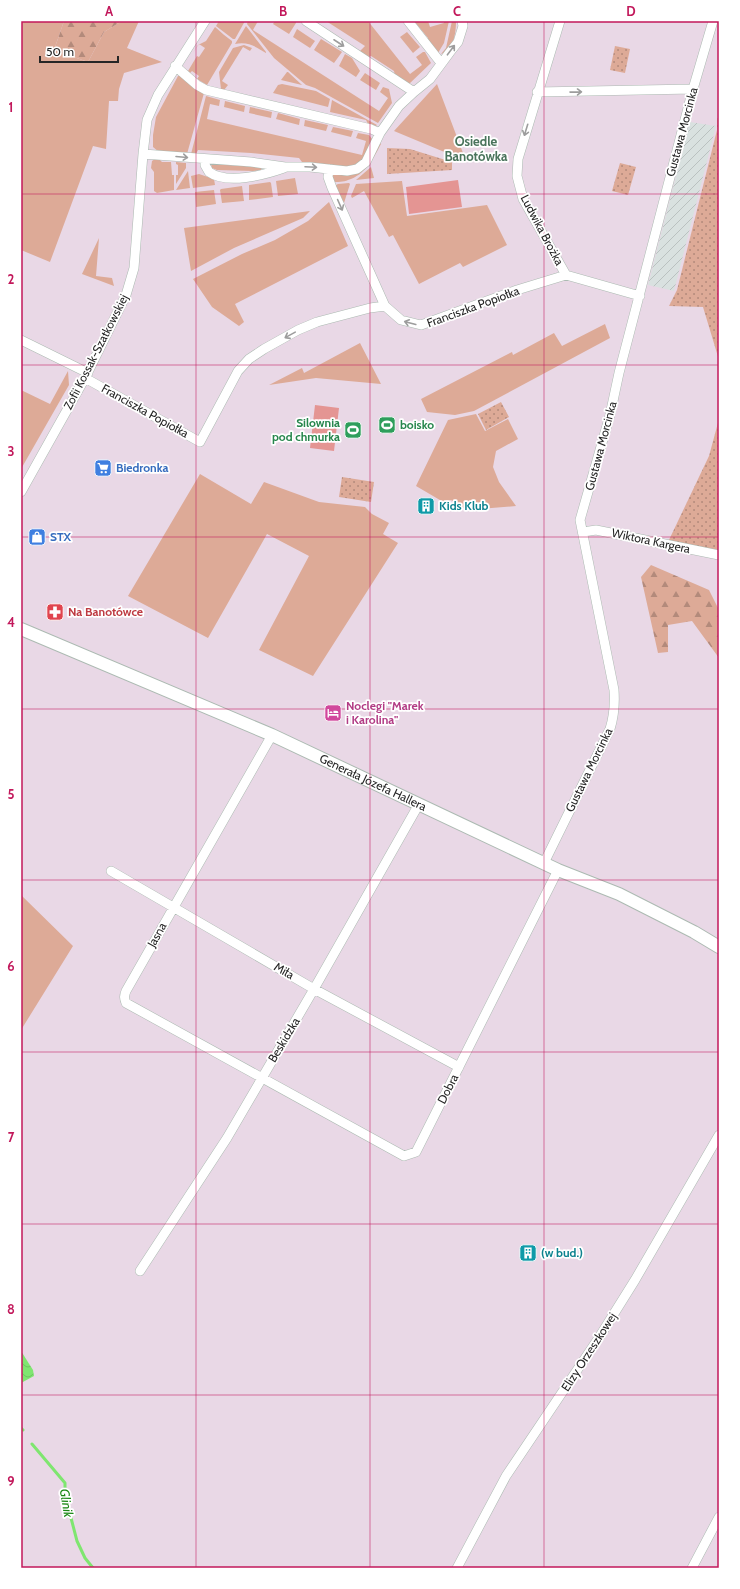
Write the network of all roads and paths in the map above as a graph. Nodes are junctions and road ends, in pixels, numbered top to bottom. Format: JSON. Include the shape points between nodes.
{"nodes":[{"id":1,"x":205,"y":21,"type":"edge"},
{"id":2,"x":306,"y":21,"type":"edge"},
{"id":3,"x":408,"y":21,"type":"edge"},
{"id":4,"x":462,"y":21,"type":"edge"},
{"id":5,"x":560,"y":21,"type":"edge"},
{"id":6,"x":713,"y":21,"type":"edge"},
{"id":7,"x":441,"y":64,"type":"junction"},
{"id":8,"x":175,"y":66,"type":"junction"},
{"id":9,"x":693,"y":89,"type":"junction"},
{"id":10,"x":414,"y":92,"type":"junction"},
{"id":11,"x":537,"y":92,"type":"junction"},
{"id":12,"x":380,"y":133,"type":"junction"},
{"id":13,"x":143,"y":154,"type":"junction"},
{"id":14,"x":205,"y":160,"type":"junction"},
{"id":15,"x":285,"y":167,"type":"junction"},
{"id":16,"x":329,"y":169,"type":"junction"},
{"id":17,"x":566,"y":275,"type":"junction"},
{"id":18,"x":640,"y":296,"type":"junction"},
{"id":19,"x":385,"y":306,"type":"junction"},
{"id":20,"x":21,"y":340,"type":"edge"},
{"id":21,"x":87,"y":376,"type":"junction"},
{"id":22,"x":21,"y":492,"type":"edge"},
{"id":23,"x":583,"y":532,"type":"junction"},
{"id":24,"x":719,"y":555,"type":"edge"},
{"id":25,"x":21,"y":629,"type":"edge"},
{"id":26,"x":272,"y":735,"type":"junction"},
{"id":27,"x":419,"y":804,"type":"junction"},
{"id":28,"x":544,"y":863,"type":"junction"},
{"id":29,"x":558,"y":870,"type":"junction"},
{"id":30,"x":111,"y":871,"type":"dead end"},
{"id":31,"x":173,"y":908,"type":"junction"},
{"id":32,"x":719,"y":947,"type":"edge"},
{"id":33,"x":314,"y":989,"type":"junction"},
{"id":34,"x":459,"y":1068,"type":"junction"},
{"id":35,"x":261,"y":1078,"type":"junction"},
{"id":36,"x":719,"y":1135,"type":"edge"},
{"id":37,"x":140,"y":1271,"type":"dead end"},
{"id":38,"x":719,"y":1517,"type":"edge"},
{"id":39,"x":457,"y":1568,"type":"edge"},
{"id":40,"x":692,"y":1568,"type":"edge"}],
"edges":[{"from":1,"to":8,"type":"street","name":"Zofii Kossak-Szatkowskiej"},
{"from":2,"to":10,"type":"street","one_way":true},
{"from":3,"to":7,"type":"street"},
{"from":7,"to":4,"type":"street","one_way":true,"via":[[458,42]]},
{"from":5,"to":11,"type":"street","name":"Ludwika Brożka"},
{"from":6,"to":9,"type":"street","name":"Gustawa Morcinka"},
{"from":7,"to":10,"type":"street","via":[[430,79]]},
{"from":8,"to":12,"type":"street","via":[[206,90]]},
{"from":8,"to":13,"type":"street","name":"Zofii Kossak-Szatkowskiej","via":[[147,120]]},
{"from":11,"to":9,"type":"street","one_way":true},
{"from":9,"to":18,"type":"street","name":"Gustawa Morcinka"},
{"from":10,"to":12,"type":"street","via":[[399,106]]},
{"from":11,"to":17,"type":"street","name":"Ludwika Brożka","one_way":true,"via":[[518,159],[517,176],[523,199]]},
{"from":12,"to":16,"type":"street","via":[[362,166],[353,171]]},
{"from":13,"to":14,"type":"street","one_way":true},
{"from":13,"to":21,"type":"street","name":"Zofii Kossak-Szatkowskiej","via":[[132,275],[116,316]]},
{"from":14,"to":15,"type":"street"},
{"from":14,"to":15,"type":"street","via":[[209,172],[229,177],[256,176]]},
{"from":15,"to":16,"type":"street","one_way":true},
{"from":16,"to":19,"type":"street","name":"Franciszka Popiołka","one_way":true,"via":[[328,177],[332,188]]},
{"from":17,"to":18,"type":"street"},
{"from":17,"to":19,"type":"street","name":"Franciszka Popiołka","one_way":true,"via":[[421,325],[402,320]]},
{"from":18,"to":23,"type":"street","name":"Gustawa Morcinka","via":[[580,520]]},
{"from":19,"to":21,"type":"street","name":"Franciszka Popiołka","one_way":true,"via":[[317,322],[249,359],[234,376],[200,442]]},
{"from":20,"to":21,"type":"street","name":"Franciszka Popiołka"},
{"from":21,"to":22,"type":"street","name":"Zofii Kossak-Szatkowskiej"},
{"from":23,"to":24,"type":"street","name":"Wiktora Kargera","via":[[596,530]]},
{"from":23,"to":28,"type":"street","name":"Gustawa Morcinka","via":[[614,690],[615,709],[610,729]]},
{"from":25,"to":26,"type":"street","name":"Generała Józefa Hallera"},
{"from":26,"to":27,"type":"street","name":"Generała Józefa Hallera"},
{"from":26,"to":31,"type":"street","name":"Jasna"},
{"from":27,"to":28,"type":"street","name":"Generała Józefa Hallera"},
{"from":27,"to":33,"type":"street","name":"Beskidzka"},
{"from":28,"to":29,"type":"street","name":"Generała Józefa Hallera"},
{"from":29,"to":32,"type":"street","name":"Generała Józefa Hallera","via":[[619,894]]},
{"from":29,"to":34,"type":"street","name":"Dobra"},
{"from":30,"to":31,"type":"street","name":"Miła"},
{"from":31,"to":33,"type":"street","name":"Miła"},
{"from":31,"to":35,"type":"street","name":"Jasna","via":[[126,991],[126,1003]]},
{"from":33,"to":34,"type":"street","name":"Miła"},
{"from":33,"to":35,"type":"street","name":"Beskidzka"},
{"from":34,"to":35,"type":"street","name":"Dobra","via":[[416,1152],[404,1156]]},
{"from":35,"to":37,"type":"street","name":"Beskidzka","via":[[227,1138]]},
{"from":36,"to":39,"type":"street","name":"Elizy Orzeszkowej","via":[[639,1274],[506,1476]]},
{"from":38,"to":40,"type":"street"}]}
